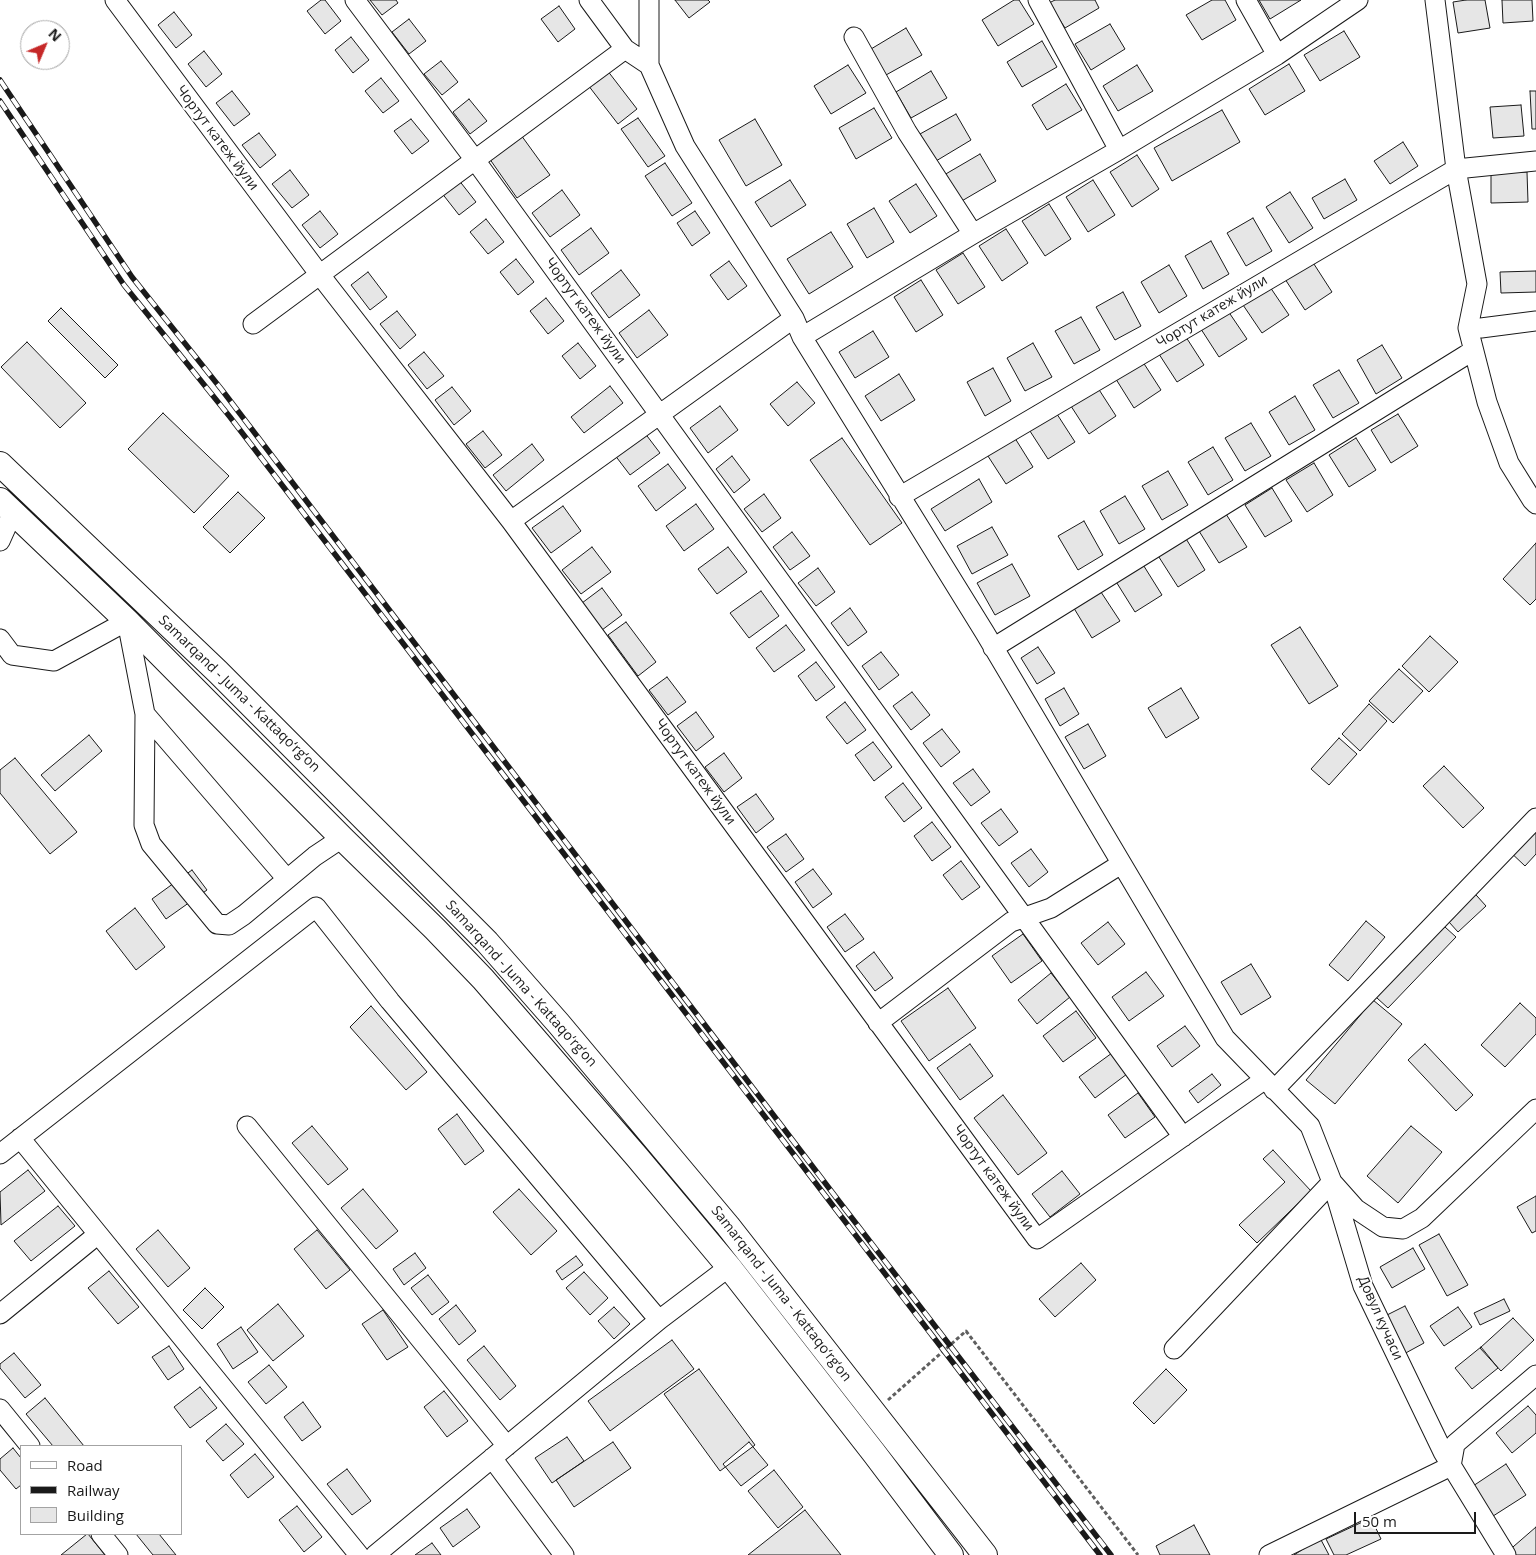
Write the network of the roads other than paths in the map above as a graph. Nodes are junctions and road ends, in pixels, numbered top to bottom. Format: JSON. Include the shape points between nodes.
{"nodes":[{"id":1,"x":115,"y":0,"type":"edge"},
{"id":2,"x":355,"y":0,"type":"edge"},
{"id":3,"x":589,"y":0,"type":"edge"},
{"id":4,"x":649,"y":0,"type":"edge"},
{"id":5,"x":1038,"y":0,"type":"edge"},
{"id":6,"x":1246,"y":0,"type":"edge"},
{"id":7,"x":1358,"y":0,"type":"edge"},
{"id":8,"x":1435,"y":0,"type":"edge"},
{"id":9,"x":854,"y":37,"type":"dead end"},
{"id":10,"x":625,"y":48,"type":"junction"},
{"id":11,"x":1277,"y":55,"type":"junction"},
{"id":12,"x":649,"y":65,"type":"junction"},
{"id":13,"x":1119,"y":150,"type":"junction"},
{"id":14,"x":475,"y":160,"type":"junction"},
{"id":15,"x":1536,"y":160,"type":"edge"},
{"id":16,"x":1456,"y":169,"type":"junction"},
{"id":17,"x":973,"y":234,"type":"junction"},
{"id":18,"x":320,"y":275,"type":"junction"},
{"id":19,"x":794,"y":318,"type":"junction"},
{"id":20,"x":1536,"y":321,"type":"edge"},
{"id":21,"x":253,"y":324,"type":"dead end"},
{"id":22,"x":1468,"y":328,"type":"junction"},
{"id":23,"x":802,"y":337,"type":"junction"},
{"id":24,"x":1474,"y":352,"type":"junction"},
{"id":25,"x":660,"y":414,"type":"junction"},
{"id":26,"x":0,"y":464,"type":"edge"},
{"id":27,"x":900,"y":497,"type":"junction"},
{"id":28,"x":1536,"y":504,"type":"edge"},
{"id":29,"x":4,"y":506,"type":"edge"},
{"id":30,"x":511,"y":522,"type":"junction"},
{"id":31,"x":0,"y":541,"type":"edge"},
{"id":32,"x":127,"y":621,"type":"junction"},
{"id":33,"x":0,"y":639,"type":"edge"},
{"id":34,"x":993,"y":648,"type":"junction"},
{"id":35,"x":144,"y":714,"type":"junction"},
{"id":36,"x":1536,"y":818,"type":"edge"},
{"id":37,"x":342,"y":838,"type":"junction"},
{"id":38,"x":1121,"y":864,"type":"junction"},
{"id":39,"x":287,"y":879,"type":"junction"},
{"id":40,"x":1024,"y":917,"type":"junction"},
{"id":41,"x":878,"y":1023,"type":"junction"},
{"id":42,"x":1269,"y":1085,"type":"junction"},
{"id":43,"x":1536,"y":1109,"type":"edge"},
{"id":44,"x":247,"y":1126,"type":"dead end"},
{"id":45,"x":1183,"y":1136,"type":"junction"},
{"id":46,"x":20,"y":1138,"type":"junction"},
{"id":47,"x":0,"y":1154,"type":"edge"},
{"id":48,"x":1332,"y":1182,"type":"junction"},
{"id":49,"x":97,"y":1235,"type":"junction"},
{"id":50,"x":729,"y":1267,"type":"junction"},
{"id":51,"x":0,"y":1314,"type":"edge"},
{"id":52,"x":659,"y":1320,"type":"junction"},
{"id":53,"x":1174,"y":1348,"type":"dead end"},
{"id":54,"x":1536,"y":1375,"type":"edge"},
{"id":55,"x":0,"y":1409,"type":"edge"},
{"id":56,"x":894,"y":1438,"type":"junction"},
{"id":57,"x":29,"y":1445,"type":"edge"},
{"id":58,"x":499,"y":1452,"type":"junction"},
{"id":59,"x":874,"y":1453,"type":"junction"},
{"id":60,"x":1451,"y":1466,"type":"junction"},
{"id":61,"x":102,"y":1535,"type":"edge"},
{"id":62,"x":118,"y":1555,"type":"edge"},
{"id":63,"x":359,"y":1555,"type":"edge"},
{"id":64,"x":375,"y":1555,"type":"edge"},
{"id":65,"x":564,"y":1555,"type":"edge"},
{"id":66,"x":951,"y":1555,"type":"edge"},
{"id":67,"x":985,"y":1555,"type":"edge"},
{"id":68,"x":1269,"y":1555,"type":"edge"},
{"id":69,"x":1506,"y":1555,"type":"edge"}],
"edges":[{"from":1,"to":18,"type":"street","name":"Чортут катеж йули"},
{"from":2,"to":14,"type":"street","name":"Чортут катеж йули"},
{"from":3,"to":10,"type":"street"},
{"from":4,"to":12,"type":"street"},
{"from":5,"to":13,"type":"street"},
{"from":6,"to":11,"type":"street"},
{"from":7,"to":11,"type":"street"},
{"from":8,"to":16,"type":"street"},
{"from":9,"to":17,"type":"street","via":[[907,132]]},
{"from":10,"to":12,"type":"street"},
{"from":10,"to":14,"type":"street"},
{"from":11,"to":13,"type":"street"},
{"from":12,"to":19,"type":"street","via":[[685,146]]},
{"from":13,"to":17,"type":"street"},
{"from":14,"to":18,"type":"street"},
{"from":14,"to":25,"type":"street","name":"Чортут катеж йули"},
{"from":15,"to":16,"type":"street","name":"Чортут катеж йули"},
{"from":16,"to":22,"type":"street","via":[[1477,284]]},
{"from":16,"to":27,"type":"street","name":"Чортут катеж йули"},
{"from":17,"to":23,"type":"street"},
{"from":18,"to":21,"type":"street"},
{"from":18,"to":30,"type":"street","name":"Чортут катеж йули"},
{"from":19,"to":23,"type":"street"},
{"from":19,"to":25,"type":"street"},
{"from":20,"to":22,"type":"street"},
{"from":22,"to":24,"type":"street"},
{"from":23,"to":27,"type":"street"},
{"from":24,"to":28,"type":"street","via":[[1487,402],[1509,463]]},
{"from":24,"to":34,"type":"street"},
{"from":25,"to":30,"type":"street"},
{"from":25,"to":40,"type":"street","name":"Чортут катеж йули"},
{"from":26,"to":56,"type":"main road","name":"Samarqand - Juma - Kattaqo‘rg‘on","via":[[218,672],[487,942],[728,1226]]},
{"from":27,"to":34,"type":"street"},
{"from":29,"to":31,"type":"street"},
{"from":29,"to":32,"type":"main road","name":"Samarqand - Juma - Kattaqo‘rg‘on"},
{"from":30,"to":41,"type":"street","name":"Чортут катеж йули"},
{"from":32,"to":33,"type":"street","via":[[54,661],[12,655]]},
{"from":32,"to":35,"type":"street"},
{"from":32,"to":37,"type":"main road","name":"Samarqand - Juma - Kattaqo‘rg‘on"},
{"from":34,"to":38,"type":"street"},
{"from":35,"to":39,"type":"street"},
{"from":35,"to":39,"type":"street","via":[[144,825],[151,844],[217,924],[229,925]]},
{"from":36,"to":42,"type":"street","name":"Чортут катеж йули"},
{"from":37,"to":39,"type":"street"},
{"from":37,"to":50,"type":"main road","name":"Samarqand - Juma - Kattaqo‘rg‘on","via":[[483,979]]},
{"from":38,"to":40,"type":"street","via":[[1051,908]]},
{"from":38,"to":42,"type":"street","via":[[1225,1038]]},
{"from":40,"to":41,"type":"street","via":[[1011,922]]},
{"from":40,"to":45,"type":"street","name":"Чортут катеж йули"},
{"from":41,"to":45,"type":"street","name":"Чортут катеж йули","via":[[1037,1239]]},
{"from":42,"to":45,"type":"street","name":"Чортут катеж йули"},
{"from":42,"to":48,"type":"street","name":"Довул кучаси","via":[[1310,1126]]},
{"from":43,"to":48,"type":"street","via":[[1422,1218],[1403,1229],[1376,1223],[1356,1209]]},
{"from":44,"to":58,"type":"street"},
{"from":46,"to":47,"type":"street"},
{"from":46,"to":49,"type":"street"},
{"from":46,"to":52,"type":"street","via":[[316,907],[390,1001]]},
{"from":48,"to":53,"type":"street"},
{"from":48,"to":60,"type":"street","name":"Довул кучаси","via":[[1363,1286]]},
{"from":49,"to":51,"type":"street"},
{"from":49,"to":63,"type":"street"},
{"from":50,"to":52,"type":"street"},
{"from":50,"to":59,"type":"main road","name":"Samarqand - Juma - Kattaqo‘rg‘on"},
{"from":52,"to":58,"type":"street"},
{"from":54,"to":60,"type":"street","via":[[1456,1444]]},
{"from":55,"to":57,"type":"street"},
{"from":56,"to":59,"type":"main road"},
{"from":56,"to":67,"type":"main road","name":"Samarqand - Juma - Kattaqo‘rg‘on"},
{"from":58,"to":64,"type":"street"},
{"from":58,"to":65,"type":"street"},
{"from":59,"to":66,"type":"main road","name":"Samarqand - Juma - Kattaqo‘rg‘on"},
{"from":60,"to":68,"type":"street"},
{"from":60,"to":69,"type":"street","name":"Довул кучаси"},
{"from":61,"to":62,"type":"street"}]}
